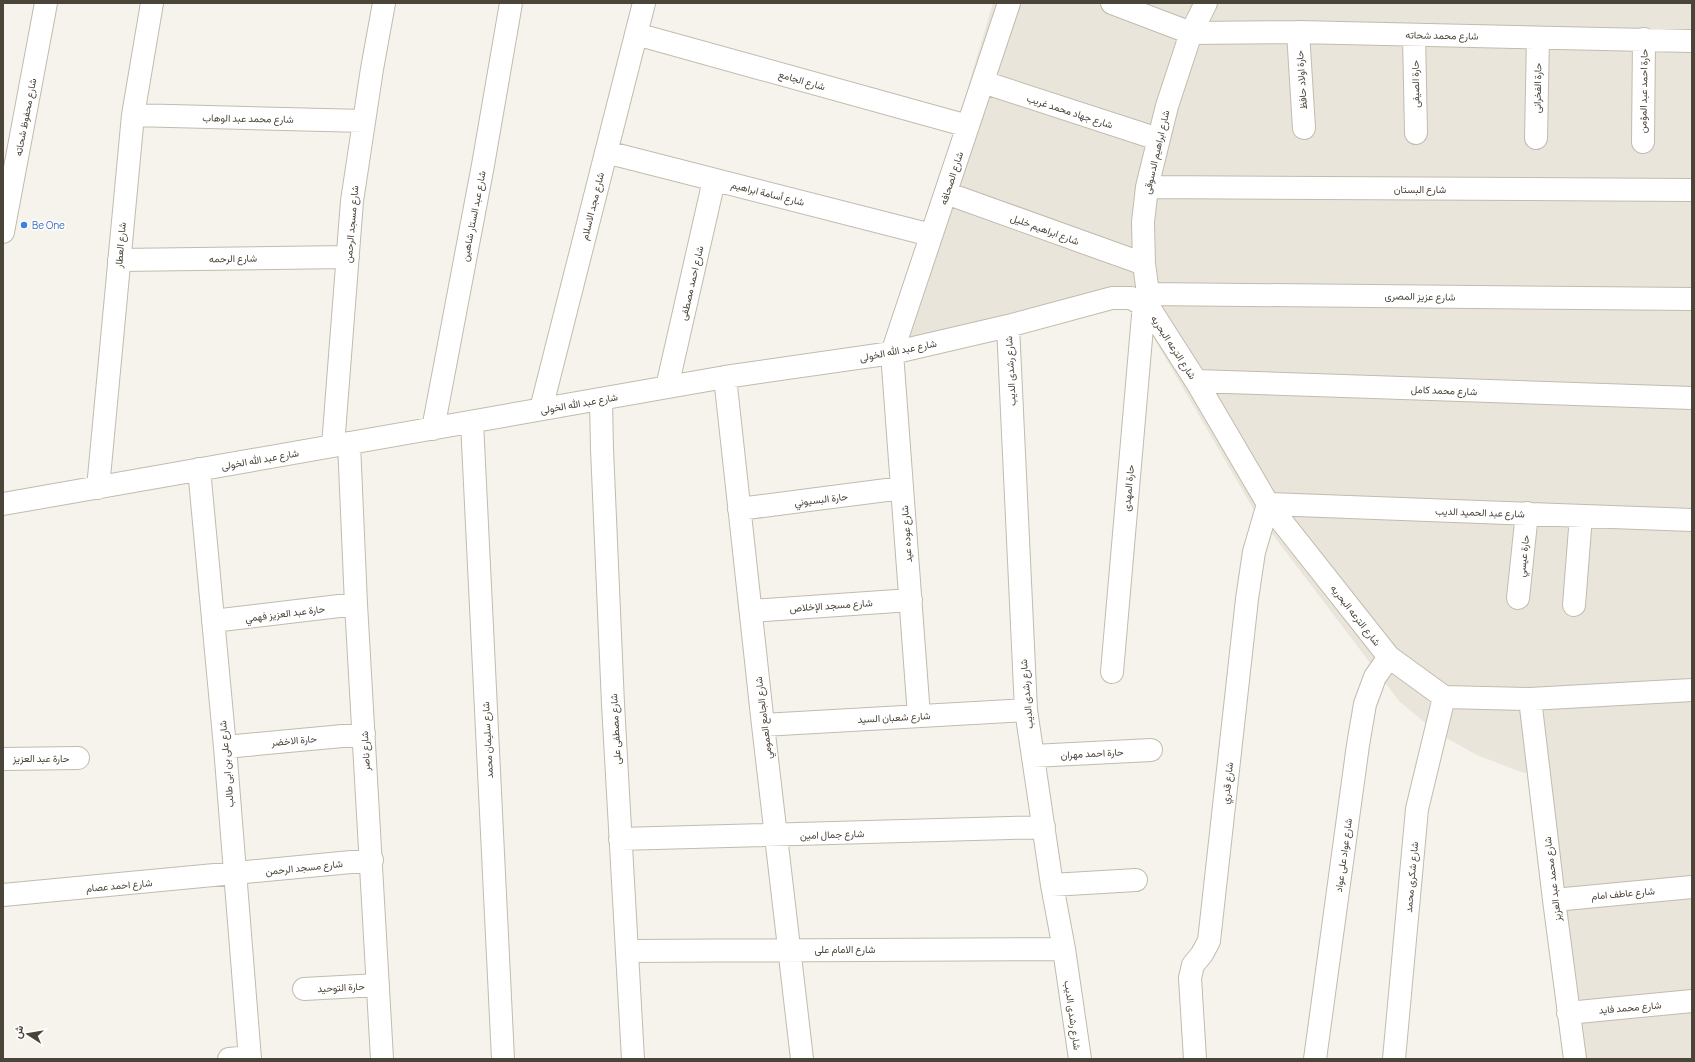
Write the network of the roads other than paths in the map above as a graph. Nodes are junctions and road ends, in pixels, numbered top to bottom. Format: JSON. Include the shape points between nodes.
{"nodes":[{"id":1,"x":46,"y":3,"type":"edge"},
{"id":2,"x":152,"y":3,"type":"edge"},
{"id":3,"x":384,"y":3,"type":"edge"},
{"id":4,"x":511,"y":3,"type":"edge"},
{"id":5,"x":644,"y":3,"type":"edge"},
{"id":6,"x":1112,"y":3,"type":"edge"},
{"id":7,"x":1206,"y":3,"type":"edge"},
{"id":8,"x":1003,"y":4,"type":"edge"},
{"id":9,"x":1298,"y":32,"type":"junction"},
{"id":10,"x":1191,"y":33,"type":"junction"},
{"id":11,"x":636,"y":34,"type":"junction"},
{"id":12,"x":1414,"y":34,"type":"junction"},
{"id":13,"x":1538,"y":38,"type":"junction"},
{"id":14,"x":1644,"y":39,"type":"junction"},
{"id":15,"x":1692,"y":40,"type":"edge"},
{"id":16,"x":983,"y":82,"type":"junction"},
{"id":17,"x":133,"y":115,"type":"junction"},
{"id":18,"x":364,"y":120,"type":"junction"},
{"id":19,"x":968,"y":126,"type":"junction"},
{"id":20,"x":1304,"y":128,"type":"dead end"},
{"id":21,"x":1416,"y":132,"type":"dead end"},
{"id":22,"x":1536,"y":138,"type":"dead end"},
{"id":23,"x":1158,"y":139,"type":"junction"},
{"id":24,"x":1642,"y":142,"type":"dead end"},
{"id":25,"x":606,"y":152,"type":"junction"},
{"id":26,"x":714,"y":180,"type":"junction"},
{"id":27,"x":1147,"y":187,"type":"junction"},
{"id":28,"x":1692,"y":190,"type":"edge"},
{"id":29,"x":946,"y":193,"type":"junction"},
{"id":30,"x":3,"y":232,"type":"edge"},
{"id":31,"x":931,"y":234,"type":"junction"},
{"id":32,"x":348,"y":257,"type":"junction"},
{"id":33,"x":119,"y":260,"type":"junction"},
{"id":34,"x":1144,"y":264,"type":"junction"},
{"id":35,"x":1692,"y":299,"type":"edge"},
{"id":36,"x":1147,"y":302,"type":"junction"},
{"id":37,"x":1008,"y":326,"type":"junction"},
{"id":38,"x":892,"y":353,"type":"junction"},
{"id":39,"x":725,"y":377,"type":"junction"},
{"id":40,"x":1196,"y":382,"type":"junction"},
{"id":41,"x":667,"y":387,"type":"junction"},
{"id":42,"x":1692,"y":398,"type":"edge"},
{"id":43,"x":601,"y":399,"type":"junction"},
{"id":44,"x":541,"y":409,"type":"junction"},
{"id":45,"x":472,"y":422,"type":"junction"},
{"id":46,"x":433,"y":429,"type":"junction"},
{"id":47,"x":341,"y":445,"type":"junction"},
{"id":48,"x":199,"y":470,"type":"junction"},
{"id":49,"x":98,"y":488,"type":"junction"},
{"id":50,"x":902,"y":488,"type":"junction"},
{"id":51,"x":3,"y":504,"type":"edge"},
{"id":52,"x":1268,"y":504,"type":"junction"},
{"id":53,"x":739,"y":510,"type":"junction"},
{"id":54,"x":1527,"y":514,"type":"junction"},
{"id":55,"x":1581,"y":516,"type":"junction"},
{"id":56,"x":1692,"y":520,"type":"edge"},
{"id":57,"x":1518,"y":598,"type":"dead end"},
{"id":58,"x":911,"y":600,"type":"junction"},
{"id":59,"x":356,"y":604,"type":"junction"},
{"id":60,"x":1574,"y":605,"type":"dead end"},
{"id":61,"x":751,"y":610,"type":"junction"},
{"id":62,"x":213,"y":621,"type":"junction"},
{"id":63,"x":1388,"y":657,"type":"junction"},
{"id":64,"x":1112,"y":672,"type":"dead end"},
{"id":65,"x":1692,"y":690,"type":"edge"},
{"id":66,"x":1444,"y":697,"type":"junction"},
{"id":67,"x":1530,"y":699,"type":"junction"},
{"id":68,"x":1026,"y":710,"type":"junction"},
{"id":69,"x":919,"y":716,"type":"junction"},
{"id":70,"x":763,"y":725,"type":"junction"},
{"id":71,"x":364,"y":734,"type":"junction"},
{"id":72,"x":224,"y":747,"type":"junction"},
{"id":73,"x":1151,"y":750,"type":"dead end"},
{"id":74,"x":1033,"y":756,"type":"junction"},
{"id":75,"x":78,"y":758,"type":"dead end"},
{"id":76,"x":3,"y":759,"type":"edge"},
{"id":77,"x":1044,"y":827,"type":"junction"},
{"id":78,"x":777,"y":835,"type":"junction"},
{"id":79,"x":620,"y":839,"type":"junction"},
{"id":80,"x":372,"y":860,"type":"junction"},
{"id":81,"x":235,"y":874,"type":"junction"},
{"id":82,"x":1136,"y":880,"type":"dead end"},
{"id":83,"x":1052,"y":885,"type":"junction"},
{"id":84,"x":1692,"y":887,"type":"edge"},
{"id":85,"x":3,"y":895,"type":"edge"},
{"id":86,"x":1554,"y":900,"type":"junction"},
{"id":87,"x":790,"y":949,"type":"junction"},
{"id":88,"x":1064,"y":949,"type":"junction"},
{"id":89,"x":627,"y":951,"type":"junction"},
{"id":90,"x":378,"y":985,"type":"junction"},
{"id":91,"x":304,"y":989,"type":"dead end"},
{"id":92,"x":1692,"y":1001,"type":"edge"},
{"id":93,"x":1568,"y":1013,"type":"junction"},
{"id":94,"x":243,"y":1058,"type":"edge"},
{"id":95,"x":382,"y":1059,"type":"edge"},
{"id":96,"x":503,"y":1059,"type":"edge"},
{"id":97,"x":634,"y":1059,"type":"edge"},
{"id":98,"x":802,"y":1059,"type":"edge"},
{"id":99,"x":1080,"y":1059,"type":"edge"},
{"id":100,"x":1195,"y":1059,"type":"edge"},
{"id":101,"x":1315,"y":1059,"type":"edge"},
{"id":102,"x":1394,"y":1059,"type":"edge"},
{"id":103,"x":1575,"y":1059,"type":"edge"}],
"edges":[{"from":1,"to":30,"type":"street","name":"شارع محفوظ شحاته"},
{"from":2,"to":17,"type":"street","name":"شارع العطار"},
{"from":3,"to":18,"type":"street","name":"شارع مسجد الرحمن"},
{"from":4,"to":46,"type":"street","name":"شارع عبد الستار شاهين"},
{"from":5,"to":11,"type":"street","name":"شارع مجد الاسلام"},
{"from":6,"to":10,"type":"street"},
{"from":7,"to":10,"type":"street","name":"شارع ابراهيم الدسوقى"},
{"from":8,"to":16,"type":"street","name":"شارع الصحافه"},
{"from":9,"to":10,"type":"street","name":"شارع محمد شحاته"},
{"from":9,"to":12,"type":"street","name":"شارع محمد شحاته"},
{"from":9,"to":20,"type":"street","name":"حارة اولاد حافظ"},
{"from":10,"to":23,"type":"street","name":"شارع ابراهيم الدسوقى"},
{"from":11,"to":19,"type":"street","name":"شارع الجامع"},
{"from":11,"to":25,"type":"street","name":"شارع مجد الاسلام"},
{"from":12,"to":13,"type":"street","name":"شارع محمد شحاته"},
{"from":12,"to":21,"type":"street","name":"حارة الصيفى"},
{"from":13,"to":14,"type":"street","name":"شارع محمد شحاته"},
{"from":13,"to":22,"type":"street","name":"حارة الفخرانى"},
{"from":14,"to":15,"type":"street","name":"شارع محمد شحاته"},
{"from":14,"to":24,"type":"street","name":"حارة احمد عبد المؤمن"},
{"from":16,"to":19,"type":"street","name":"شارع الصحافه"},
{"from":16,"to":23,"type":"street","name":"شارع جهاد محمد غريب"},
{"from":17,"to":18,"type":"street","name":"شارع محمد عبد الوهاب"},
{"from":17,"to":33,"type":"street","name":"شارع العطار"},
{"from":18,"to":32,"type":"street","name":"شارع مسجد الرحمن","via":[[352,201]]},
{"from":19,"to":29,"type":"street","name":"شارع الصحافه"},
{"from":23,"to":27,"type":"street","name":"شارع ابراهيم الدسوقى"},
{"from":25,"to":26,"type":"street","name":"شارع أسامة ابراهيم"},
{"from":25,"to":44,"type":"street","name":"شارع مجد الاسلام"},
{"from":26,"to":31,"type":"street","name":"شارع أسامة ابراهيم"},
{"from":26,"to":41,"type":"street","name":"شارع احمد مصطفى"},
{"from":27,"to":28,"type":"street","name":"شارع البستان"},
{"from":27,"to":34,"type":"street","name":"شارع ابراهيم الدسوقى"},
{"from":29,"to":31,"type":"street","name":"شارع الصحافه"},
{"from":29,"to":34,"type":"street","name":"شارع ابراهيم خليل"},
{"from":31,"to":38,"type":"street","name":"شارع الصحافه"},
{"from":32,"to":33,"type":"street","name":"شارع الرحمه"},
{"from":32,"to":47,"type":"street","name":"شارع مسجد الرحمن"},
{"from":33,"to":49,"type":"street","name":"شارع العطار"},
{"from":34,"to":36,"type":"street","name":"شارع ابراهيم الدسوقى"},
{"from":35,"to":36,"type":"street","name":"شارع عزيز المصرى"},
{"from":36,"to":37,"type":"street","name":"شارع عبد الله الخولى","via":[[1131,298],[1112,298]]},
{"from":36,"to":40,"type":"street","name":"شارع الترعه البحريه"},
{"from":36,"to":64,"type":"street","name":"حارة المهدى"},
{"from":37,"to":38,"type":"street","name":"شارع عبد الله الخولى"},
{"from":37,"to":68,"type":"street","name":"شارع رشدى الديب"},
{"from":38,"to":39,"type":"street","name":"شارع عبد الله الخولى"},
{"from":38,"to":50,"type":"street","name":"شارع عوده عيد"},
{"from":39,"to":41,"type":"street","name":"شارع عبد الله الخولى"},
{"from":39,"to":53,"type":"street","name":"شارع الجامع العمومي"},
{"from":40,"to":42,"type":"street","name":"شارع محمد كامل"},
{"from":40,"to":52,"type":"street","name":"شارع الترعه البحريه"},
{"from":41,"to":43,"type":"street","name":"شارع عبد الله الخولى"},
{"from":43,"to":44,"type":"street","name":"شارع عبد الله الخولى"},
{"from":43,"to":79,"type":"street","name":"شارع مصطفى على"},
{"from":44,"to":45,"type":"street","name":"شارع عبد الله الخولى"},
{"from":45,"to":46,"type":"street","name":"شارع عبد الله الخولى"},
{"from":45,"to":96,"type":"street","name":"شارع سليمان محمد"},
{"from":46,"to":47,"type":"street","name":"شارع عبد الله الخولى"},
{"from":47,"to":48,"type":"street","name":"شارع عبد الله الخولى"},
{"from":47,"to":59,"type":"street","name":"شارع ناصر"},
{"from":48,"to":49,"type":"street","name":"شارع عبد الله الخولى"},
{"from":48,"to":62,"type":"street","name":"شارع على بن ابى طالب"},
{"from":49,"to":51,"type":"street","name":"شارع عبد الله الخولى"},
{"from":50,"to":53,"type":"street","name":"حارة البسيوني"},
{"from":50,"to":58,"type":"street","name":"شارع عوده عيد"},
{"from":52,"to":54,"type":"street","name":"شارع عبد الحميد الديب"},
{"from":52,"to":63,"type":"street","name":"شارع الترعه البحريه"},
{"from":52,"to":100,"type":"street","name":"شارع قدري","via":[[1254,552],[1247,599],[1209,941],[1193,965],[1190,978]]},
{"from":53,"to":61,"type":"street","name":"شارع الجامع العمومي"},
{"from":54,"to":55,"type":"street","name":"شارع عبد الحميد الديب"},
{"from":54,"to":57,"type":"street","name":"حارة عيسي"},
{"from":55,"to":56,"type":"street","name":"شارع عبد الحميد الديب"},
{"from":55,"to":60,"type":"street"},
{"from":58,"to":61,"type":"street","name":"شارع مسجد الإخلاص"},
{"from":58,"to":69,"type":"street","name":"شارع عوده عيد"},
{"from":59,"to":62,"type":"street","name":"حارة عبد العزيز فهمي"},
{"from":59,"to":71,"type":"street","name":"شارع ناصر"},
{"from":61,"to":70,"type":"street","name":"شارع الجامع العمومي"},
{"from":62,"to":72,"type":"street","name":"شارع على بن ابى طالب"},
{"from":63,"to":66,"type":"street","name":"شارع الترعه البحريه"},
{"from":63,"to":101,"type":"street","name":"شارع عواد على عواد","via":[[1375,677],[1365,704]]},
{"from":65,"to":67,"type":"street"},
{"from":66,"to":67,"type":"street"},
{"from":66,"to":102,"type":"street","name":"شارع شكرى محمد","via":[[1417,809]]},
{"from":67,"to":86,"type":"street","name":"شارع محمد عبد العزيز"},
{"from":68,"to":69,"type":"street","name":"شارع شعبان السيد"},
{"from":68,"to":74,"type":"street","name":"شارع رشدى الديب"},
{"from":69,"to":70,"type":"street","name":"شارع شعبان السيد"},
{"from":70,"to":78,"type":"street","name":"شارع الجامع العمومي"},
{"from":71,"to":72,"type":"street","name":"حارة الاخضر"},
{"from":71,"to":80,"type":"street","name":"شارع ناصر"},
{"from":72,"to":81,"type":"street","name":"شارع على بن ابى طالب"},
{"from":73,"to":74,"type":"street","name":"حارة احمد مهران"},
{"from":74,"to":77,"type":"street","name":"شارع رشدى الديب"},
{"from":75,"to":76,"type":"street","name":"حارة عبد العزيز"},
{"from":77,"to":78,"type":"street","name":"شارع جمال امين"},
{"from":77,"to":83,"type":"street","name":"شارع رشدى الديب"},
{"from":78,"to":79,"type":"street","name":"شارع جمال امين"},
{"from":78,"to":87,"type":"street","name":"شارع الجامع العمومي"},
{"from":79,"to":89,"type":"street","name":"شارع مصطفى على"},
{"from":80,"to":81,"type":"street","name":"شارع مسجد الرحمن"},
{"from":80,"to":90,"type":"street","name":"شارع ناصر"},
{"from":81,"to":85,"type":"street","name":"شارع احمد عصام"},
{"from":81,"to":94,"type":"street","name":"شارع على بن ابى طالب"},
{"from":82,"to":83,"type":"street"},
{"from":83,"to":88,"type":"street","name":"شارع رشدى الديب"},
{"from":84,"to":86,"type":"street","name":"شارع عاطف امام"},
{"from":86,"to":93,"type":"street","name":"شارع محمد عبد العزيز"},
{"from":87,"to":88,"type":"street","name":"شارع الامام على"},
{"from":87,"to":89,"type":"street","name":"شارع الامام على"},
{"from":87,"to":98,"type":"street","name":"شارع الجامع العمومي"},
{"from":88,"to":99,"type":"street","name":"شارع رشدى الديب"},
{"from":89,"to":97,"type":"street","name":"شارع مصطفى على"},
{"from":90,"to":91,"type":"street","name":"حارة التوحيد"},
{"from":90,"to":95,"type":"street","name":"شارع ناصر"},
{"from":92,"to":93,"type":"street","name":"شارع محمد فايد"},
{"from":93,"to":103,"type":"street","name":"شارع محمد عبد العزيز"}]}
